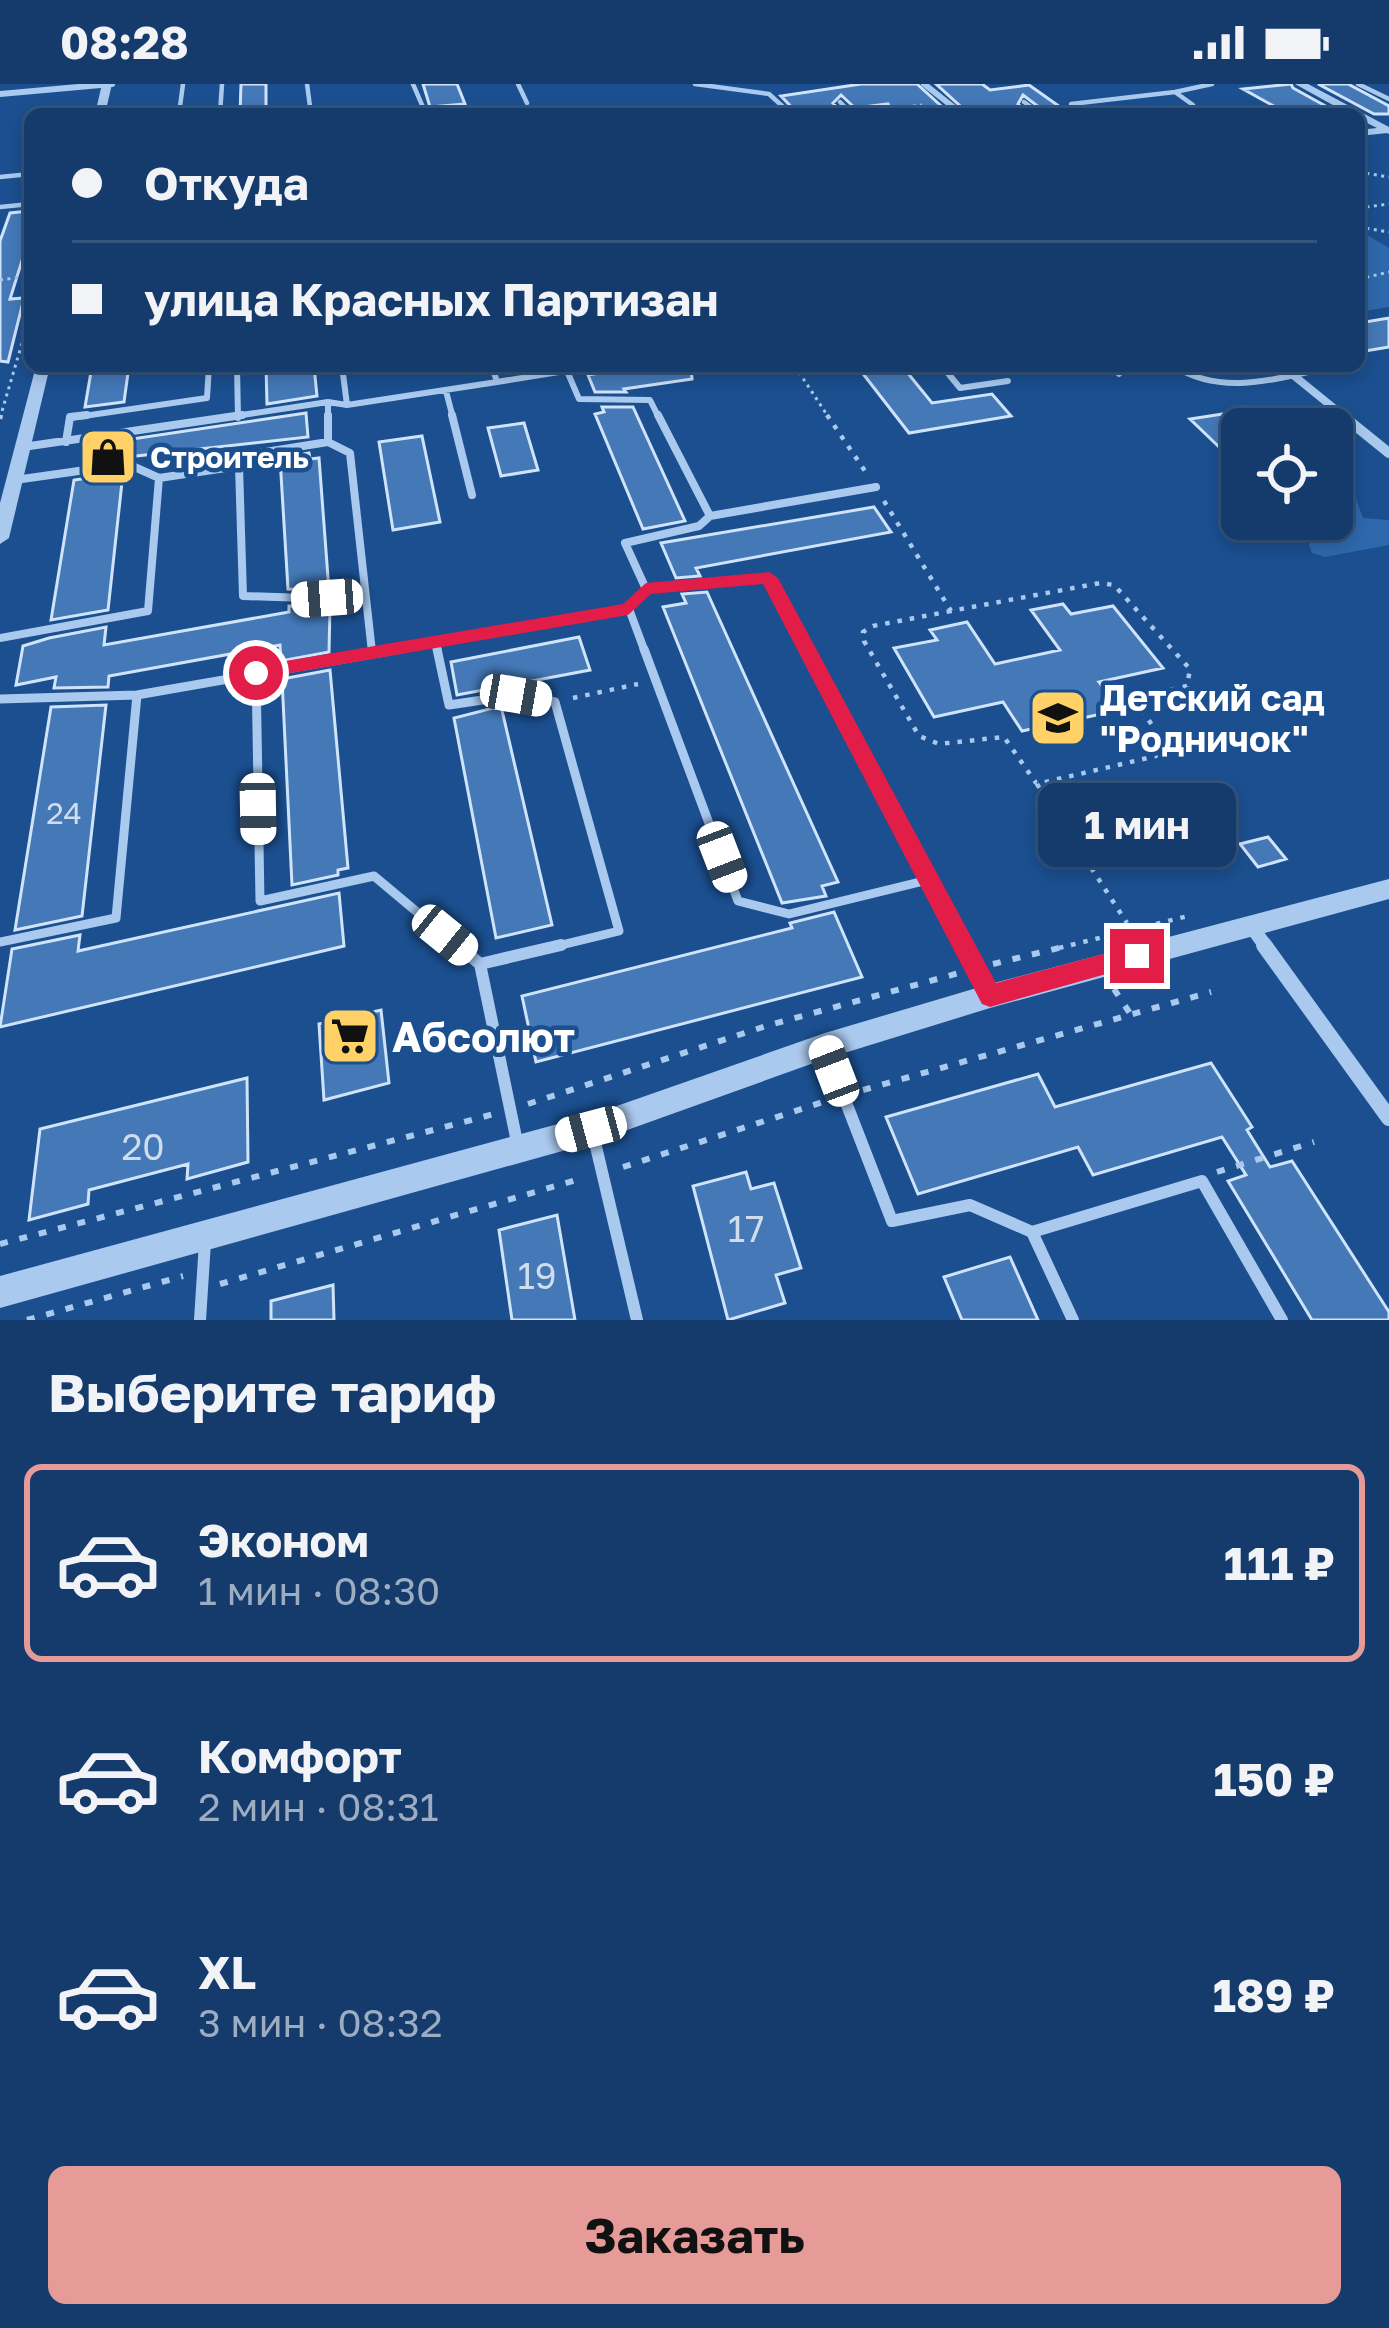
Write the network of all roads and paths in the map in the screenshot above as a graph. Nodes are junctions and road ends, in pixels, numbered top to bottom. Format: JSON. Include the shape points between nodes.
{"nodes":[{"id":1,"x":109,"y":84,"type":"edge"},
{"id":2,"x":518,"y":84,"type":"edge"},
{"id":3,"x":695,"y":84,"type":"edge"},
{"id":4,"x":924,"y":84,"type":"edge"},
{"id":5,"x":1212,"y":84,"type":"edge"},
{"id":6,"x":1300,"y":84,"type":"edge"},
{"id":7,"x":1358,"y":84,"type":"edge"},
{"id":8,"x":1175,"y":92,"type":"junction"},
{"id":9,"x":0,"y":94,"type":"edge"},
{"id":10,"x":1389,"y":99,"type":"edge"},
{"id":11,"x":840,"y":102,"type":"dead end"},
{"id":12,"x":1024,"y":102,"type":"dead end"},
{"id":13,"x":527,"y":103,"type":"dead end"},
{"id":14,"x":1071,"y":104,"type":"dead end"},
{"id":15,"x":785,"y":108,"type":"edge"},
{"id":16,"x":848,"y":108,"type":"edge"},
{"id":17,"x":954,"y":108,"type":"edge"},
{"id":18,"x":1032,"y":108,"type":"edge"},
{"id":19,"x":1190,"y":108,"type":"edge"},
{"id":20,"x":1345,"y":108,"type":"edge"},
{"id":21,"x":24,"y":337,"type":"edge"},
{"id":22,"x":41,"y":372,"type":"edge"},
{"id":23,"x":209,"y":372,"type":"edge"},
{"id":24,"x":237,"y":372,"type":"edge"},
{"id":25,"x":343,"y":372,"type":"edge"},
{"id":26,"x":494,"y":372,"type":"edge"},
{"id":27,"x":561,"y":372,"type":"edge"},
{"id":28,"x":567,"y":372,"type":"edge"},
{"id":29,"x":799,"y":372,"type":"edge"},
{"id":30,"x":947,"y":372,"type":"edge"},
{"id":31,"x":1181,"y":372,"type":"edge"},
{"id":32,"x":1277,"y":372,"type":"edge"},
{"id":33,"x":1290,"y":372,"type":"edge"},
{"id":34,"x":1008,"y":381,"type":"dead end"},
{"id":35,"x":497,"y":382,"type":"junction"},
{"id":36,"x":446,"y":391,"type":"junction"},
{"id":37,"x":328,"y":402,"type":"junction"},
{"id":38,"x":347,"y":405,"type":"junction"},
{"id":39,"x":238,"y":418,"type":"junction"},
{"id":40,"x":0,"y":419,"type":"edge"},
{"id":41,"x":67,"y":442,"type":"junction"},
{"id":42,"x":328,"y":442,"type":"junction"},
{"id":43,"x":22,"y":448,"type":"junction"},
{"id":44,"x":1385,"y":448,"type":"edge"},
{"id":45,"x":239,"y":466,"type":"junction"},
{"id":46,"x":159,"y":478,"type":"junction"},
{"id":47,"x":14,"y":481,"type":"junction"},
{"id":48,"x":876,"y":487,"type":"junction"},
{"id":49,"x":472,"y":495,"type":"dead end"},
{"id":50,"x":710,"y":516,"type":"junction"},
{"id":51,"x":0,"y":538,"type":"edge"},
{"id":52,"x":646,"y":589,"type":"junction"},
{"id":53,"x":364,"y":600,"type":"junction"},
{"id":54,"x":628,"y":609,"type":"junction"},
{"id":55,"x":951,"y":611,"type":"junction"},
{"id":56,"x":0,"y":638,"type":"edge"},
{"id":57,"x":436,"y":643,"type":"junction"},
{"id":58,"x":372,"y":652,"type":"junction"},
{"id":59,"x":256,"y":673,"type":"junction"},
{"id":60,"x":656,"y":680,"type":"junction"},
{"id":61,"x":137,"y":695,"type":"junction"},
{"id":62,"x":0,"y":699,"type":"edge"},
{"id":63,"x":556,"y":702,"type":"junction"},
{"id":64,"x":1037,"y":784,"type":"junction"},
{"id":65,"x":928,"y":880,"type":"junction"},
{"id":66,"x":1389,"y":889,"type":"edge"},
{"id":67,"x":1198,"y":913,"type":"dead end"},
{"id":68,"x":1127,"y":923,"type":"dead end"},
{"id":69,"x":1251,"y":926,"type":"junction"},
{"id":70,"x":0,"y":942,"type":"edge"},
{"id":71,"x":481,"y":964,"type":"junction"},
{"id":72,"x":975,"y":968,"type":"junction"},
{"id":73,"x":1211,"y":992,"type":"dead end"},
{"id":74,"x":990,"y":996,"type":"junction"},
{"id":75,"x":824,"y":1046,"type":"junction"},
{"id":76,"x":844,"y":1095,"type":"junction"},
{"id":77,"x":1389,"y":1118,"type":"edge"},
{"id":78,"x":591,"y":1129,"type":"junction"},
{"id":79,"x":1315,"y":1142,"type":"dead end"},
{"id":80,"x":518,"y":1148,"type":"junction"},
{"id":81,"x":1220,"y":1170,"type":"dead end"},
{"id":82,"x":602,"y":1173,"type":"junction"},
{"id":83,"x":1032,"y":1232,"type":"junction"},
{"id":84,"x":206,"y":1237,"type":"junction"},
{"id":85,"x":202,"y":1289,"type":"junction"},
{"id":86,"x":0,"y":1292,"type":"edge"},
{"id":87,"x":27,"y":1320,"type":"edge"},
{"id":88,"x":200,"y":1320,"type":"edge"},
{"id":89,"x":638,"y":1320,"type":"edge"},
{"id":90,"x":1072,"y":1320,"type":"edge"},
{"id":91,"x":1282,"y":1320,"type":"edge"}],
"edges":[{"from":1,"to":9,"type":"street"},
{"from":2,"to":13,"type":"lane"},
{"from":3,"to":15,"type":"lane","via":[[770,94]]},
{"from":4,"to":17,"type":"street"},
{"from":5,"to":8,"type":"lane"},
{"from":6,"to":20,"type":"street"},
{"from":7,"to":10,"type":"lane"},
{"from":8,"to":14,"type":"lane"},
{"from":8,"to":19,"type":"lane"},
{"from":11,"to":16,"type":"lane"},
{"from":12,"to":18,"type":"lane"},
{"from":21,"to":40,"type":"path"},
{"from":22,"to":43,"type":"street"},
{"from":23,"to":41,"type":"lane","via":[[207,398],[70,417]]},
{"from":24,"to":39,"type":"lane"},
{"from":25,"to":38,"type":"lane"},
{"from":26,"to":35,"type":"lane"},
{"from":27,"to":35,"type":"lane"},
{"from":28,"to":50,"type":"lane","via":[[579,399],[650,400]]},
{"from":29,"to":48,"type":"path"},
{"from":30,"to":34,"type":"lane","via":[[960,388]]},
{"from":31,"to":32,"type":"lane","via":[[1217,384]]},
{"from":33,"to":44,"type":"street"},
{"from":35,"to":36,"type":"lane"},
{"from":36,"to":38,"type":"lane"},
{"from":36,"to":49,"type":"lane"},
{"from":37,"to":38,"type":"lane"},
{"from":37,"to":39,"type":"lane"},
{"from":37,"to":42,"type":"lane"},
{"from":39,"to":41,"type":"lane"},
{"from":41,"to":43,"type":"lane"},
{"from":42,"to":45,"type":"lane","via":[[259,453]]},
{"from":42,"to":53,"type":"lane","via":[[350,453]]},
{"from":43,"to":47,"type":"street"},
{"from":45,"to":46,"type":"lane"},
{"from":45,"to":53,"type":"lane","via":[[243,596]]},
{"from":46,"to":47,"type":"lane","via":[[128,464]]},
{"from":46,"to":56,"type":"lane","via":[[148,611]]},
{"from":47,"to":51,"type":"street"},
{"from":48,"to":50,"type":"lane"},
{"from":48,"to":55,"type":"path"},
{"from":50,"to":52,"type":"lane","via":[[699,526],[626,543]]},
{"from":52,"to":54,"type":"lane"},
{"from":52,"to":65,"type":"lane","via":[[769,578]]},
{"from":53,"to":58,"type":"lane"},
{"from":54,"to":57,"type":"lane"},
{"from":54,"to":60,"type":"lane"},
{"from":55,"to":64,"type":"path","via":[[873,626],[865,641],[919,736],[946,745],[1004,737]]},
{"from":55,"to":64,"type":"path","via":[[1114,585],[1190,669],[1187,686],[1137,703],[1160,739],[1156,756]]},
{"from":57,"to":58,"type":"lane"},
{"from":57,"to":63,"type":"lane","via":[[448,705],[516,695]]},
{"from":58,"to":59,"type":"lane"},
{"from":59,"to":61,"type":"lane"},
{"from":59,"to":71,"type":"lane","via":[[260,901],[374,876]]},
{"from":60,"to":63,"type":"path"},
{"from":60,"to":65,"type":"lane","via":[[739,901],[789,914]]},
{"from":61,"to":62,"type":"lane"},
{"from":61,"to":70,"type":"lane","via":[[116,918]]},
{"from":63,"to":71,"type":"lane","via":[[619,931]]},
{"from":64,"to":68,"type":"path"},
{"from":65,"to":72,"type":"lane"},
{"from":66,"to":69,"type":"street"},
{"from":67,"to":72,"type":"path"},
{"from":69,"to":74,"type":"street"},
{"from":69,"to":77,"type":"street"},
{"from":71,"to":80,"type":"lane"},
{"from":72,"to":74,"type":"lane"},
{"from":73,"to":76,"type":"path"},
{"from":74,"to":75,"type":"street"},
{"from":75,"to":76,"type":"lane"},
{"from":75,"to":78,"type":"street"},
{"from":76,"to":82,"type":"path"},
{"from":76,"to":83,"type":"lane","via":[[892,1221],[970,1204]]},
{"from":78,"to":80,"type":"street"},
{"from":78,"to":82,"type":"lane"},
{"from":79,"to":81,"type":"path"},
{"from":80,"to":84,"type":"street"},
{"from":82,"to":85,"type":"path"},
{"from":82,"to":89,"type":"lane"},
{"from":83,"to":90,"type":"lane"},
{"from":83,"to":91,"type":"lane","via":[[1202,1181]]},
{"from":84,"to":85,"type":"lane"},
{"from":84,"to":86,"type":"street"},
{"from":85,"to":87,"type":"path","via":[[181,1275]]},
{"from":85,"to":88,"type":"lane"}]}
